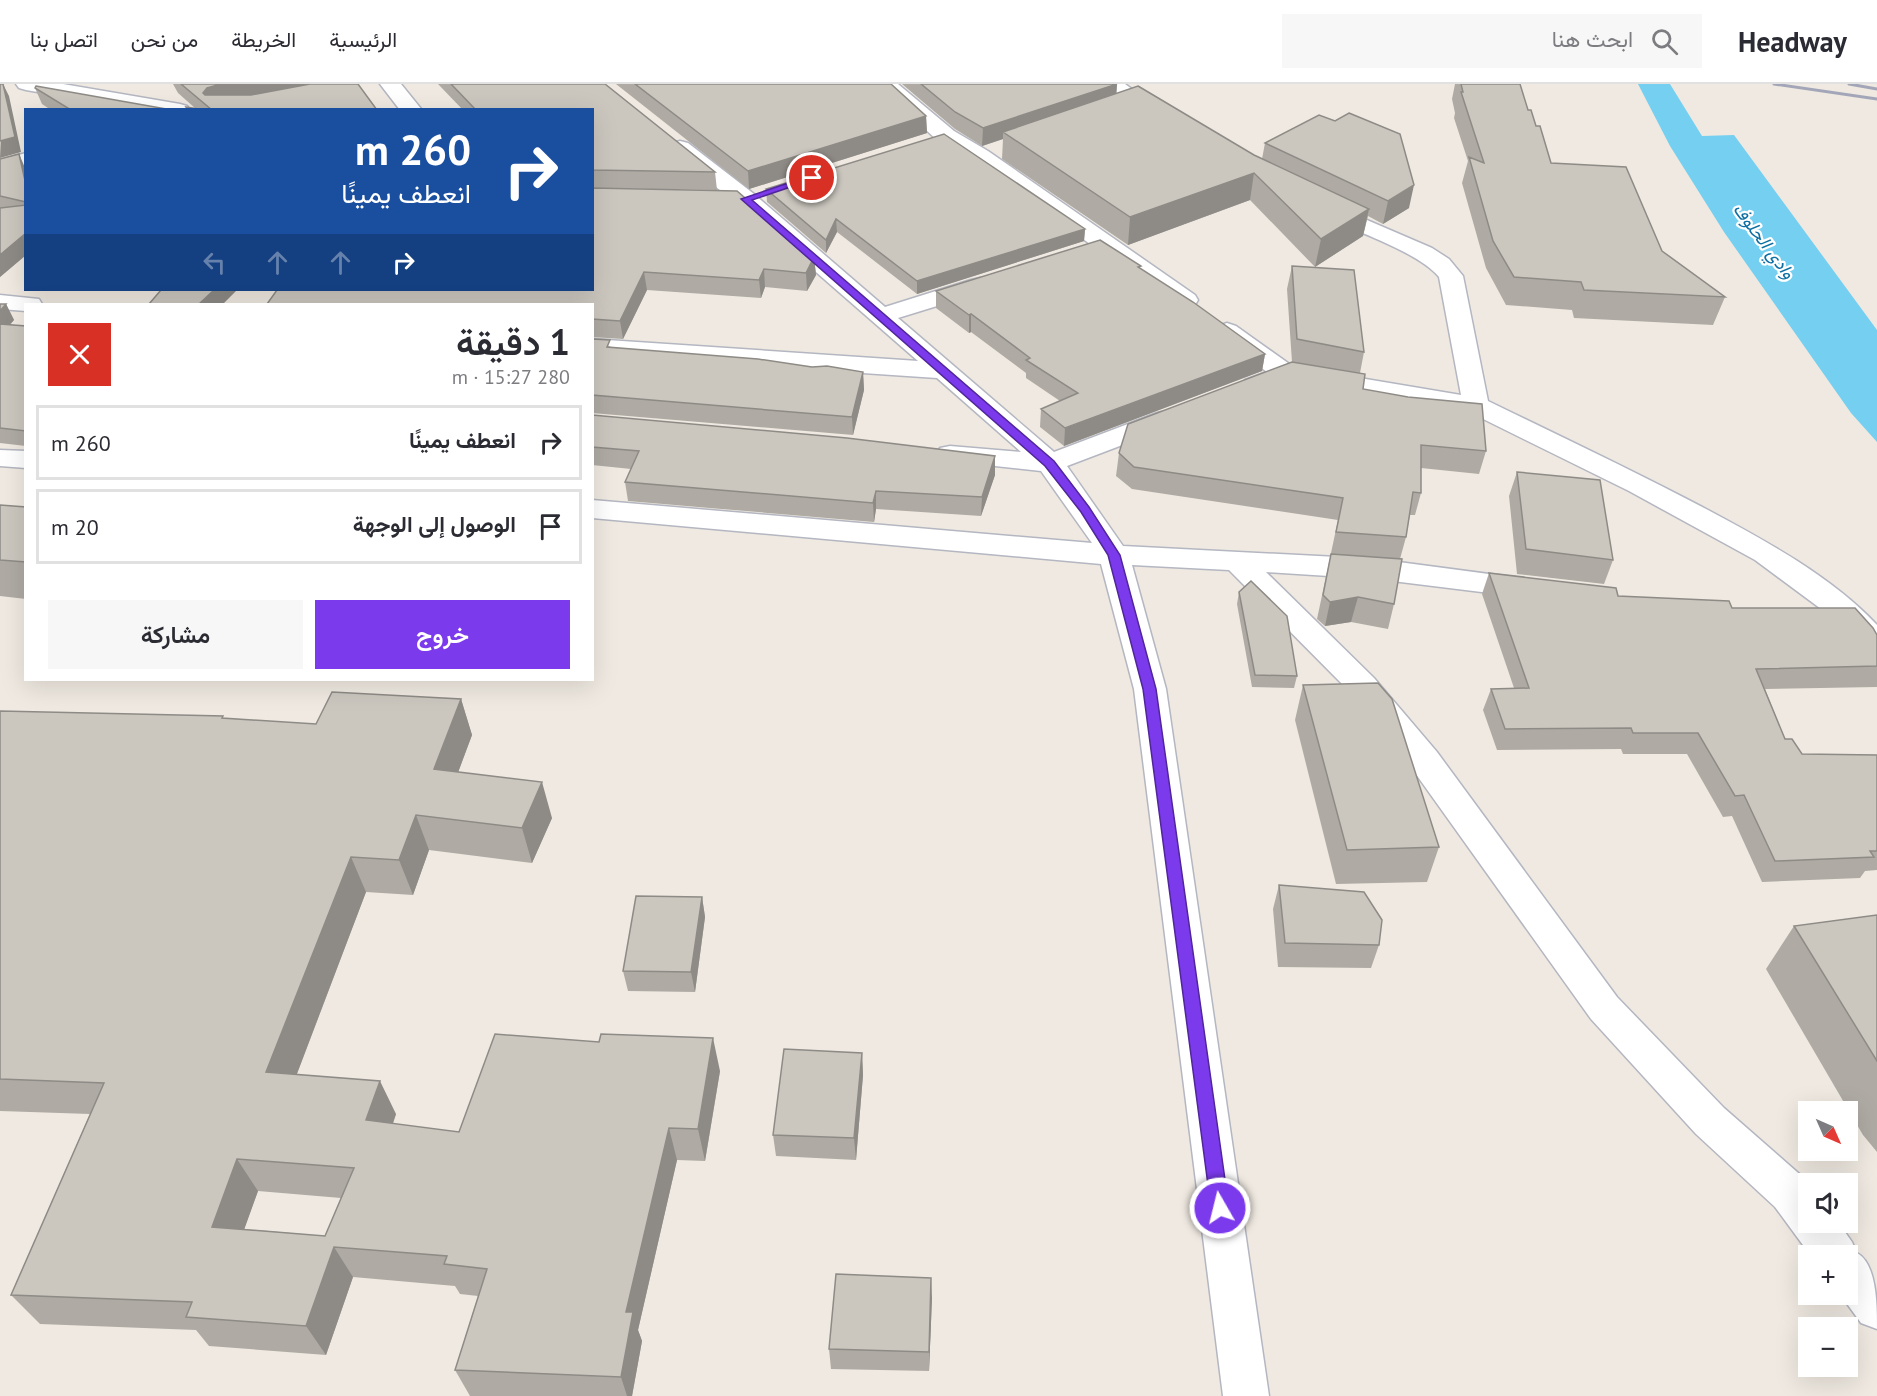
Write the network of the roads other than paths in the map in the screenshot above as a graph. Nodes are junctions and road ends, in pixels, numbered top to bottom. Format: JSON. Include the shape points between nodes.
{"nodes":[{"id":1,"x":26,"y":84,"type":"edge"},
{"id":2,"x":32,"y":84,"type":"edge"},
{"id":3,"x":390,"y":84,"type":"edge"},
{"id":4,"x":886,"y":84,"type":"edge"},
{"id":5,"x":1112,"y":84,"type":"edge"},
{"id":6,"x":1137,"y":103,"type":"junction"},
{"id":7,"x":169,"y":108,"type":"edge"},
{"id":8,"x":410,"y":108,"type":"edge"},
{"id":9,"x":1114,"y":110,"type":"edge"},
{"id":10,"x":1174,"y":126,"type":"edge"},
{"id":11,"x":654,"y":127,"type":"edge"},
{"id":12,"x":24,"y":160,"type":"edge"},
{"id":13,"x":0,"y":166,"type":"edge"},
{"id":14,"x":757,"y":196,"type":"junction"},
{"id":15,"x":710,"y":199,"type":"edge"},
{"id":16,"x":1308,"y":200,"type":"edge"},
{"id":17,"x":1005,"y":277,"type":"edge"},
{"id":18,"x":0,"y":302,"type":"edge"},
{"id":19,"x":24,"y":304,"type":"edge"},
{"id":20,"x":880,"y":316,"type":"junction"},
{"id":21,"x":594,"y":347,"type":"edge"},
{"id":22,"x":944,"y":371,"type":"junction"},
{"id":23,"x":1286,"y":374,"type":"junction"},
{"id":24,"x":1233,"y":394,"type":"edge"},
{"id":25,"x":1476,"y":405,"type":"junction"},
{"id":26,"x":1190,"y":410,"type":"edge"},
{"id":27,"x":919,"y":452,"type":"edge"},
{"id":28,"x":0,"y":458,"type":"edge"},
{"id":29,"x":24,"y":460,"type":"edge"},
{"id":30,"x":1050,"y":463,"type":"junction"},
{"id":31,"x":594,"y":509,"type":"edge"},
{"id":32,"x":1114,"y":555,"type":"junction"},
{"id":33,"x":1237,"y":561,"type":"junction"},
{"id":34,"x":1554,"y":590,"type":"edge"},
{"id":35,"x":1807,"y":615,"type":"edge"},
{"id":36,"x":1851,"y":616,"type":"junction"},
{"id":37,"x":1877,"y":644,"type":"edge"},
{"id":38,"x":1798,"y":1204,"type":"edge"},
{"id":39,"x":1858,"y":1283,"type":"edge"},
{"id":40,"x":1877,"y":1308,"type":"edge"},
{"id":41,"x":1245,"y":1396,"type":"edge"}],
"edges":[{"from":1,"to":2,"type":"street"},
{"from":2,"to":7,"type":"street"},
{"from":3,"to":8,"type":"street"},
{"from":4,"to":23,"type":"street","via":[[935,140],[991,152],[1096,248]]},
{"from":5,"to":6,"type":"street"},
{"from":6,"to":9,"type":"street"},
{"from":6,"to":10,"type":"street"},
{"from":11,"to":14,"type":"street"},
{"from":12,"to":13,"type":"street"},
{"from":14,"to":15,"type":"street"},
{"from":14,"to":20,"type":"street"},
{"from":16,"to":25,"type":"street","via":[[1424,253],[1451,276]]},
{"from":17,"to":20,"type":"street"},
{"from":18,"to":19,"type":"street"},
{"from":20,"to":22,"type":"street"},
{"from":21,"to":22,"type":"street"},
{"from":22,"to":30,"type":"street"},
{"from":23,"to":24,"type":"street"},
{"from":23,"to":25,"type":"street"},
{"from":25,"to":36,"type":"street","via":[[1719,527],[1765,553]]},
{"from":26,"to":30,"type":"street"},
{"from":27,"to":30,"type":"street"},
{"from":28,"to":29,"type":"street"},
{"from":30,"to":32,"type":"street"},
{"from":31,"to":32,"type":"street"},
{"from":32,"to":33,"type":"street"},
{"from":32,"to":41,"type":"street","via":[[1149,689]]},
{"from":33,"to":34,"type":"street","via":[[1376,569]]},
{"from":33,"to":38,"type":"street","via":[[1363,686],[1425,761],[1604,1008],[1710,1121]]},
{"from":35,"to":36,"type":"street"},
{"from":36,"to":37,"type":"street"},
{"from":39,"to":40,"type":"street"}]}
